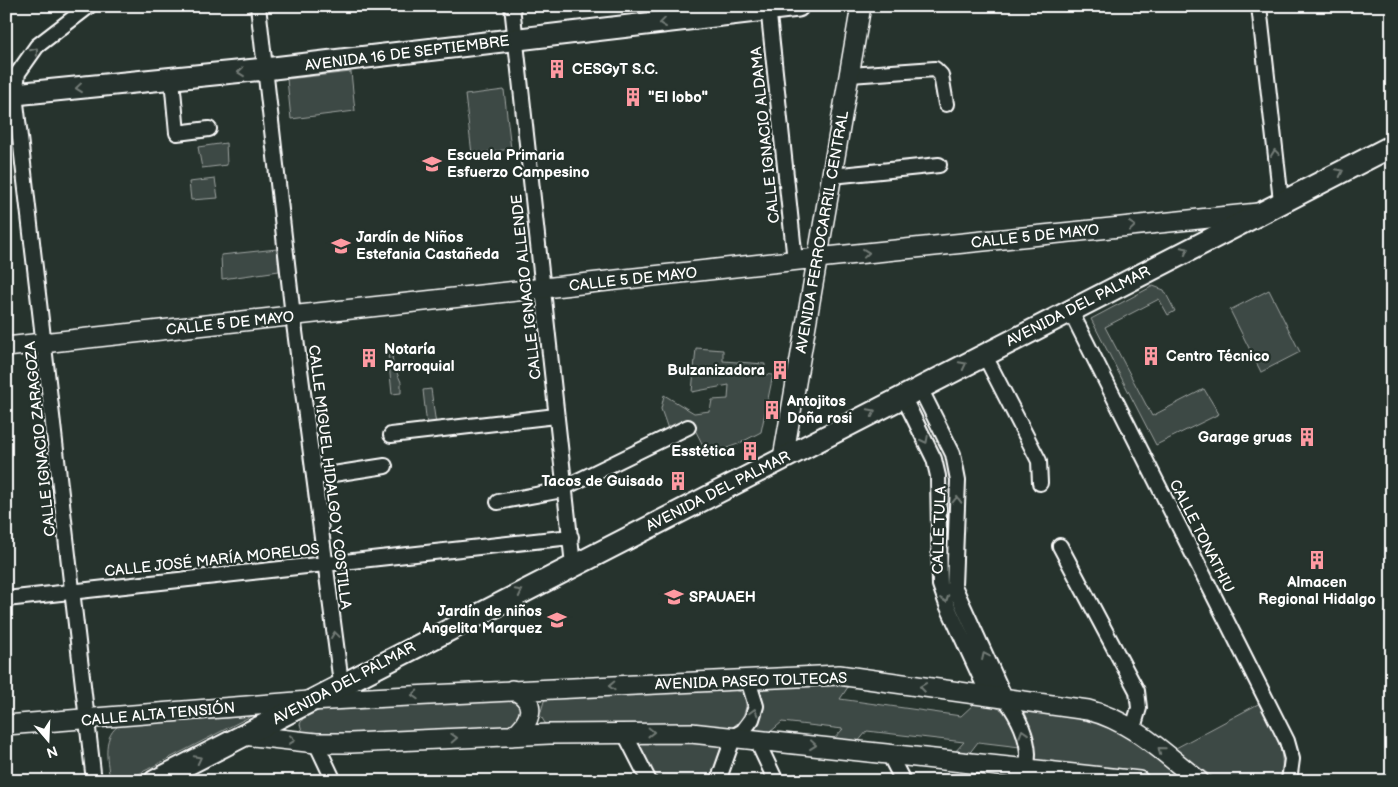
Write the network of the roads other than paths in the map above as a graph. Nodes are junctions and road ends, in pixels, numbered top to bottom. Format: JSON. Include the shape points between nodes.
{"nodes":[{"id":1,"x":89,"y":6,"type":"edge"},
{"id":2,"x":258,"y":6,"type":"edge"},
{"id":3,"x":512,"y":6,"type":"edge"},
{"id":4,"x":798,"y":6,"type":"edge"},
{"id":5,"x":862,"y":6,"type":"edge"},
{"id":6,"x":1259,"y":6,"type":"edge"},
{"id":7,"x":768,"y":8,"type":"edge"},
{"id":8,"x":516,"y":41,"type":"junction"},
{"id":9,"x":265,"y":69,"type":"junction"},
{"id":10,"x":850,"y":75,"type":"junction"},
{"id":11,"x":172,"y":79,"type":"junction"},
{"id":12,"x":11,"y":96,"type":"edge"},
{"id":13,"x":946,"y":104,"type":"dead end"},
{"id":14,"x":209,"y":129,"type":"dead end"},
{"id":15,"x":1392,"y":146,"type":"edge"},
{"id":16,"x":939,"y":165,"type":"dead end"},
{"id":17,"x":832,"y":176,"type":"junction"},
{"id":18,"x":1281,"y":201,"type":"junction"},
{"id":19,"x":1260,"y":212,"type":"junction"},
{"id":20,"x":817,"y":258,"type":"junction"},
{"id":21,"x":794,"y":261,"type":"junction"},
{"id":22,"x":542,"y":289,"type":"junction"},
{"id":23,"x":1070,"y":310,"type":"junction"},
{"id":24,"x":293,"y":316,"type":"junction"},
{"id":25,"x":45,"y":343,"type":"junction"},
{"id":26,"x":6,"y":347,"type":"edge"},
{"id":27,"x":984,"y":354,"type":"junction"},
{"id":28,"x":911,"y":392,"type":"junction"},
{"id":29,"x":556,"y":416,"type":"junction"},
{"id":30,"x":688,"y":427,"type":"dead end"},
{"id":31,"x":391,"y":435,"type":"dead end"},
{"id":32,"x":782,"y":458,"type":"junction"},
{"id":33,"x":385,"y":466,"type":"dead end"},
{"id":34,"x":314,"y":477,"type":"junction"},
{"id":35,"x":1040,"y":483,"type":"dead end"},
{"id":36,"x":565,"y":487,"type":"junction"},
{"id":37,"x":498,"y":502,"type":"dead end"},
{"id":38,"x":571,"y":537,"type":"junction"},
{"id":39,"x":1060,"y":546,"type":"dead end"},
{"id":40,"x":325,"y":564,"type":"junction"},
{"id":41,"x":573,"y":565,"type":"junction"},
{"id":42,"x":73,"y":591,"type":"junction"},
{"id":43,"x":6,"y":599,"type":"edge"},
{"id":44,"x":748,"y":680,"type":"junction"},
{"id":45,"x":341,"y":683,"type":"junction"},
{"id":46,"x":554,"y":688,"type":"junction"},
{"id":47,"x":512,"y":690,"type":"junction"},
{"id":48,"x":997,"y":698,"type":"junction"},
{"id":49,"x":310,"y":701,"type":"junction"},
{"id":50,"x":86,"y":719,"type":"junction"},
{"id":51,"x":6,"y":725,"type":"edge"},
{"id":52,"x":1133,"y":728,"type":"junction"},
{"id":53,"x":624,"y":732,"type":"junction"},
{"id":54,"x":549,"y":734,"type":"junction"},
{"id":55,"x":243,"y":736,"type":"junction"},
{"id":56,"x":512,"y":736,"type":"junction"},
{"id":57,"x":734,"y":736,"type":"junction"},
{"id":58,"x":756,"y":739,"type":"junction"},
{"id":59,"x":316,"y":743,"type":"junction"},
{"id":60,"x":889,"y":754,"type":"junction"},
{"id":61,"x":1027,"y":775,"type":"edge"},
{"id":62,"x":1109,"y":780,"type":"edge"},
{"id":63,"x":94,"y":781,"type":"edge"},
{"id":64,"x":155,"y":781,"type":"edge"},
{"id":65,"x":334,"y":781,"type":"edge"},
{"id":66,"x":649,"y":781,"type":"edge"},
{"id":67,"x":718,"y":781,"type":"edge"},
{"id":68,"x":776,"y":781,"type":"edge"},
{"id":69,"x":903,"y":781,"type":"edge"},
{"id":70,"x":1139,"y":781,"type":"edge"},
{"id":71,"x":1199,"y":781,"type":"edge"},
{"id":72,"x":1289,"y":781,"type":"edge"}],
"edges":[{"from":12,"to":1,"type":"street","name":"CALLE IGNACIO ZARAGOZA","one_way":true,"via":[[18,73],[37,46]]},
{"from":2,"to":9,"type":"street","name":"CALLE MIGUEL HIDALGO Y COSTILLA"},
{"from":3,"to":8,"type":"street","name":"CALLE IGNACIO ALLENDE"},
{"from":4,"to":7,"type":"main road","name":"AVENIDA 16 DE SEPTIEMBRE"},
{"from":5,"to":10,"type":"street","name":"AVENIDA FERROCARRIL CENTRAL"},
{"from":18,"to":6,"type":"street","one_way":true},
{"from":7,"to":8,"type":"main road","name":"AVENIDA 16 DE SEPTIEMBRE","one_way":true},
{"from":7,"to":21,"type":"street","name":"CALLE IGNACIO ALDAMA"},
{"from":8,"to":9,"type":"main road","name":"AVENIDA 16 DE SEPTIEMBRE"},
{"from":8,"to":22,"type":"street","name":"CALLE IGNACIO ALLENDE"},
{"from":9,"to":11,"type":"main road","name":"AVENIDA 16 DE SEPTIEMBRE","one_way":true},
{"from":9,"to":24,"type":"street","name":"CALLE MIGUEL HIDALGO Y COSTILLA"},
{"from":10,"to":13,"type":"street","via":[[935,69],[941,75]]},
{"from":10,"to":17,"type":"street","name":"AVENIDA FERROCARRIL CENTRAL"},
{"from":11,"to":12,"type":"main road","name":"AVENIDA 16 DE SEPTIEMBRE","one_way":true},
{"from":11,"to":14,"type":"street","via":[[177,133]]},
{"from":12,"to":25,"type":"street","name":"CALLE IGNACIO ZARAGOZA"},
{"from":18,"to":15,"type":"main road","name":"AVENIDA DEL PALMAR","one_way":true},
{"from":16,"to":17,"type":"street"},
{"from":17,"to":20,"type":"street","name":"AVENIDA FERROCARRIL CENTRAL"},
{"from":18,"to":19,"type":"main road","name":"AVENIDA DEL PALMAR"},
{"from":20,"to":19,"type":"street","name":"CALLE 5 DE MAYO","one_way":true},
{"from":23,"to":19,"type":"main road","name":"AVENIDA DEL PALMAR","one_way":true},
{"from":20,"to":21,"type":"street","name":"CALLE 5 DE MAYO"},
{"from":20,"to":32,"type":"street","name":"AVENIDA FERROCARRIL CENTRAL"},
{"from":21,"to":22,"type":"street","name":"CALLE 5 DE MAYO"},
{"from":22,"to":24,"type":"street","name":"CALLE 5 DE MAYO"},
{"from":22,"to":29,"type":"street","name":"CALLE IGNACIO ALLENDE"},
{"from":23,"to":27,"type":"main road","name":"AVENIDA DEL PALMAR"},
{"from":23,"to":72,"type":"street","name":"CALLE TONATHIU","via":[[1287,741],[1292,758]]},
{"from":24,"to":25,"type":"street","name":"CALLE 5 DE MAYO"},
{"from":24,"to":34,"type":"street","name":"CALLE MIGUEL HIDALGO Y COSTILLA"},
{"from":25,"to":26,"type":"street","name":"CALLE 5 DE MAYO"},
{"from":25,"to":42,"type":"street","name":"CALLE IGNACIO ZARAGOZA"},
{"from":28,"to":27,"type":"main road","name":"AVENIDA DEL PALMAR","one_way":true},
{"from":27,"to":35,"type":"street","via":[[1039,461]]},
{"from":32,"to":28,"type":"main road","name":"AVENIDA DEL PALMAR","one_way":true},
{"from":28,"to":48,"type":"street","name":"CALLE TULA","one_way":true,"via":[[938,476],[940,585],[947,605]]},
{"from":48,"to":28,"type":"street","name":"CALLE TULA","one_way":true,"via":[[954,586],[958,480],[952,454]]},
{"from":29,"to":31,"type":"street"},
{"from":29,"to":36,"type":"street","name":"CALLE IGNACIO ALLENDE"},
{"from":30,"to":36,"type":"street"},
{"from":32,"to":41,"type":"main road","name":"AVENIDA DEL PALMAR"},
{"from":33,"to":34,"type":"street"},
{"from":34,"to":40,"type":"street","name":"CALLE MIGUEL HIDALGO Y COSTILLA"},
{"from":36,"to":37,"type":"street"},
{"from":36,"to":38,"type":"street","name":"CALLE IGNACIO ALLENDE"},
{"from":38,"to":40,"type":"street","name":"CALLE JOSÉ MARÍA MORELOS"},
{"from":38,"to":41,"type":"street","name":"CALLE IGNACIO ALLENDE"},
{"from":39,"to":52,"type":"street","via":[[1137,691],[1140,708]]},
{"from":40,"to":42,"type":"street","name":"CALLE JOSÉ MARÍA MORELOS"},
{"from":45,"to":40,"type":"street","name":"CALLE MIGUEL HIDALGO Y COSTILLA","one_way":true},
{"from":45,"to":41,"type":"main road","name":"AVENIDA DEL PALMAR","one_way":true},
{"from":42,"to":43,"type":"street","name":"CALLE JOSÉ MARÍA MORELOS"},
{"from":42,"to":50,"type":"street","name":"CALLE IGNACIO ZARAGOZA"},
{"from":44,"to":46,"type":"street","name":"AVENIDA PASEO TOLTECAS","one_way":true},
{"from":48,"to":44,"type":"street","name":"AVENIDA PASEO TOLTECAS","one_way":true,"via":[[839,675]]},
{"from":57,"to":44,"type":"street","one_way":true,"via":[[752,720],[756,706]]},
{"from":45,"to":49,"type":"main road","name":"AVENIDA DEL PALMAR"},
{"from":46,"to":47,"type":"street","name":"AVENIDA PASEO TOLTECAS"},
{"from":46,"to":54,"type":"street","via":[[539,700],[536,710],[537,719]]},
{"from":47,"to":49,"type":"street","name":"AVENIDA PASEO TOLTECAS","one_way":true},
{"from":47,"to":56,"type":"street","via":[[526,698],[530,716]]},
{"from":48,"to":52,"type":"street","name":"AVENIDA PASEO TOLTECAS","via":[[1088,710],[1109,715]]},
{"from":61,"to":48,"type":"street","one_way":true,"via":[[1028,755],[1016,713]]},
{"from":49,"to":50,"type":"street","name":"CALLE ALTA TENSIÓN"},
{"from":49,"to":55,"type":"main road","name":"AVENIDA DEL PALMAR"},
{"from":50,"to":51,"type":"street","name":"CALLE ALTA TENSIÓN"},
{"from":50,"to":63,"type":"street","name":"CALLE IGNACIO ZARAGOZA"},
{"from":71,"to":52,"type":"street","name":"AVENIDA PASEO TOLTECAS","one_way":true},
{"from":53,"to":54,"type":"street"},
{"from":53,"to":57,"type":"street","one_way":true},
{"from":53,"to":66,"type":"street"},
{"from":54,"to":56,"type":"street"},
{"from":55,"to":59,"type":"street","one_way":true},
{"from":64,"to":55,"type":"main road","name":"AVENIDA DEL PALMAR","one_way":true},
{"from":59,"to":56,"type":"street","one_way":true},
{"from":57,"to":58,"type":"street"},
{"from":57,"to":67,"type":"street"},
{"from":58,"to":60,"type":"street","one_way":true},
{"from":58,"to":68,"type":"street"},
{"from":59,"to":65,"type":"street"},
{"from":60,"to":61,"type":"street"},
{"from":60,"to":69,"type":"street"},
{"from":61,"to":62,"type":"street"},
{"from":62,"to":70,"type":"street"}]}
